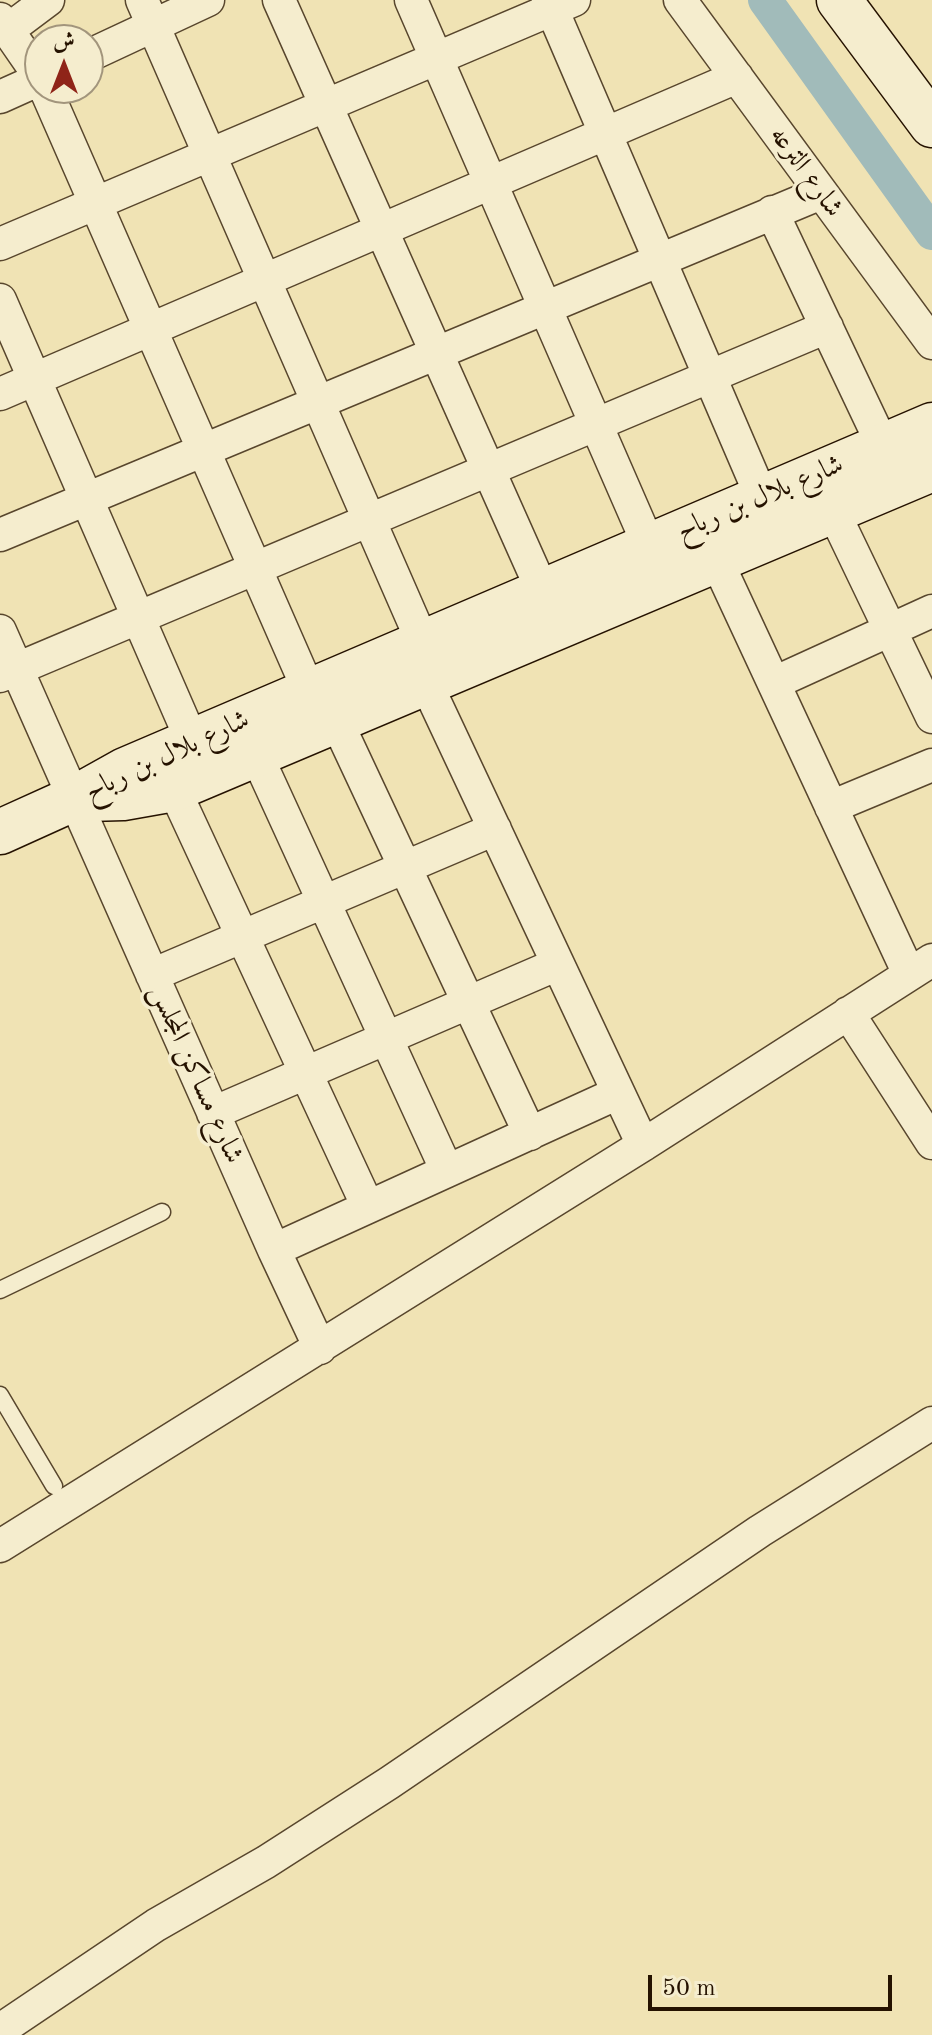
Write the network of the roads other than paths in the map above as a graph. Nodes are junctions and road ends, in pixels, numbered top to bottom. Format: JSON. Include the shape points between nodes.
{"nodes":[{"id":1,"x":48,"y":0,"type":"edge"},
{"id":2,"x":208,"y":0,"type":"edge"},
{"id":3,"x":279,"y":0,"type":"edge"},
{"id":4,"x":411,"y":0,"type":"edge"},
{"id":5,"x":680,"y":0,"type":"edge"},
{"id":6,"x":839,"y":0,"type":"edge"},
{"id":7,"x":558,"y":3,"type":"edge"},
{"id":8,"x":147,"y":13,"type":"edge"},
{"id":9,"x":4,"y":24,"type":"edge"},
{"id":10,"x":104,"y":44,"type":"edge"},
{"id":11,"x":24,"y":54,"type":"edge"},
{"id":12,"x":436,"y":58,"type":"junction"},
{"id":13,"x":737,"y":77,"type":"junction"},
{"id":14,"x":24,"y":86,"type":"edge"},
{"id":15,"x":0,"y":97,"type":"edge"},
{"id":16,"x":52,"y":104,"type":"edge"},
{"id":17,"x":326,"y":105,"type":"junction"},
{"id":18,"x":932,"y":125,"type":"edge"},
{"id":19,"x":605,"y":133,"type":"junction"},
{"id":20,"x":209,"y":155,"type":"junction"},
{"id":21,"x":491,"y":182,"type":"junction"},
{"id":22,"x":821,"y":193,"type":"junction"},
{"id":23,"x":96,"y":203,"type":"junction"},
{"id":24,"x":772,"y":212,"type":"junction"},
{"id":25,"x":381,"y":230,"type":"junction"},
{"id":26,"x":0,"y":244,"type":"edge"},
{"id":27,"x":660,"y":259,"type":"junction"},
{"id":28,"x":263,"y":280,"type":"junction"},
{"id":29,"x":0,"y":300,"type":"edge"},
{"id":30,"x":545,"y":307,"type":"junction"},
{"id":31,"x":827,"y":327,"type":"junction"},
{"id":32,"x":151,"y":329,"type":"junction"},
{"id":33,"x":932,"y":343,"type":"edge"},
{"id":34,"x":436,"y":353,"type":"junction"},
{"id":35,"x":710,"y":376,"type":"junction"},
{"id":36,"x":34,"y":380,"type":"junction"},
{"id":37,"x":0,"y":394,"type":"edge"},
{"id":38,"x":317,"y":402,"type":"junction"},
{"id":39,"x":596,"y":424,"type":"junction"},
{"id":40,"x":932,"y":425,"type":"edge"},
{"id":41,"x":883,"y":446,"type":"junction"},
{"id":42,"x":204,"y":450,"type":"junction"},
{"id":43,"x":932,"y":469,"type":"edge"},
{"id":44,"x":488,"y":470,"type":"junction"},
{"id":45,"x":762,"y":498,"type":"junction"},
{"id":46,"x":86,"y":499,"type":"junction"},
{"id":47,"x":833,"y":511,"type":"junction"},
{"id":48,"x":369,"y":520,"type":"junction"},
{"id":49,"x":0,"y":535,"type":"edge"},
{"id":50,"x":708,"y":542,"type":"junction"},
{"id":51,"x":649,"y":546,"type":"junction"},
{"id":52,"x":256,"y":568,"type":"junction"},
{"id":53,"x":543,"y":592,"type":"junction"},
{"id":54,"x":932,"y":611,"type":"edge"},
{"id":55,"x":138,"y":617,"type":"junction"},
{"id":56,"x":890,"y":630,"type":"junction"},
{"id":57,"x":0,"y":631,"type":"edge"},
{"id":58,"x":424,"y":663,"type":"junction"},
{"id":59,"x":8,"y":672,"type":"edge"},
{"id":60,"x":774,"y":683,"type":"junction"},
{"id":61,"x":323,"y":706,"type":"junction"},
{"id":62,"x":932,"y":717,"type":"edge"},
{"id":63,"x":192,"y":741,"type":"junction"},
{"id":64,"x":256,"y":754,"type":"junction"},
{"id":65,"x":932,"y":765,"type":"edge"},
{"id":66,"x":174,"y":789,"type":"junction"},
{"id":67,"x":73,"y":799,"type":"junction"},
{"id":68,"x":831,"y":807,"type":"junction"},
{"id":69,"x":495,"y":829,"type":"junction"},
{"id":70,"x":0,"y":832,"type":"edge"},
{"id":71,"x":405,"y":867,"type":"junction"},
{"id":72,"x":323,"y":902,"type":"junction"},
{"id":73,"x":242,"y":937,"type":"junction"},
{"id":74,"x":558,"y":964,"type":"junction"},
{"id":75,"x":921,"y":967,"type":"edge"},
{"id":76,"x":152,"y":975,"type":"junction"},
{"id":77,"x":468,"y":1003,"type":"junction"},
{"id":78,"x":848,"y":1013,"type":"junction"},
{"id":79,"x":386,"y":1039,"type":"junction"},
{"id":80,"x":306,"y":1073,"type":"junction"},
{"id":81,"x":618,"y":1093,"type":"junction"},
{"id":82,"x":213,"y":1113,"type":"junction"},
{"id":83,"x":530,"y":1134,"type":"junction"},
{"id":84,"x":932,"y":1143,"type":"edge"},
{"id":85,"x":643,"y":1145,"type":"junction"},
{"id":86,"x":447,"y":1171,"type":"junction"},
{"id":87,"x":368,"y":1207,"type":"junction"},
{"id":88,"x":162,"y":1212,"type":"dead end"},
{"id":89,"x":274,"y":1250,"type":"junction"},
{"id":90,"x":0,"y":1290,"type":"edge"},
{"id":91,"x":320,"y":1348,"type":"junction"},
{"id":92,"x":0,"y":1395,"type":"edge"},
{"id":93,"x":932,"y":1423,"type":"edge"},
{"id":94,"x":54,"y":1486,"type":"dead end"},
{"id":95,"x":0,"y":1546,"type":"edge"},
{"id":96,"x":0,"y":2030,"type":"edge"}],
"edges":[{"from":1,"to":9,"type":"street"},
{"from":2,"to":8,"type":"street"},
{"from":3,"to":17,"type":"street"},
{"from":4,"to":12,"type":"street"},
{"from":5,"to":13,"type":"street","name":"شارع الترعه"},
{"from":6,"to":18,"type":"street"},
{"from":7,"to":12,"type":"street"},
{"from":7,"to":19,"type":"street"},
{"from":8,"to":10,"type":"street"},
{"from":8,"to":20,"type":"street"},
{"from":9,"to":11,"type":"street"},
{"from":12,"to":17,"type":"street"},
{"from":12,"to":21,"type":"street"},
{"from":13,"to":19,"type":"street"},
{"from":13,"to":22,"type":"street","name":"شارع الترعه"},
{"from":14,"to":15,"type":"street"},
{"from":16,"to":23,"type":"street"},
{"from":17,"to":20,"type":"street"},
{"from":17,"to":25,"type":"street"},
{"from":19,"to":21,"type":"street"},
{"from":19,"to":27,"type":"street"},
{"from":20,"to":23,"type":"street"},
{"from":20,"to":28,"type":"street"},
{"from":21,"to":25,"type":"street"},
{"from":21,"to":30,"type":"street"},
{"from":22,"to":24,"type":"street"},
{"from":22,"to":33,"type":"street","name":"شارع الترعه"},
{"from":23,"to":26,"type":"street"},
{"from":23,"to":32,"type":"street"},
{"from":24,"to":27,"type":"street"},
{"from":24,"to":31,"type":"street"},
{"from":25,"to":28,"type":"street"},
{"from":25,"to":34,"type":"street"},
{"from":27,"to":30,"type":"street"},
{"from":27,"to":35,"type":"street"},
{"from":28,"to":32,"type":"street"},
{"from":28,"to":38,"type":"street"},
{"from":29,"to":36,"type":"street"},
{"from":30,"to":34,"type":"street"},
{"from":30,"to":39,"type":"street"},
{"from":31,"to":35,"type":"street"},
{"from":31,"to":41,"type":"street"},
{"from":32,"to":36,"type":"street"},
{"from":32,"to":42,"type":"street"},
{"from":34,"to":38,"type":"street"},
{"from":34,"to":44,"type":"street"},
{"from":35,"to":39,"type":"street"},
{"from":35,"to":45,"type":"street"},
{"from":36,"to":37,"type":"street"},
{"from":36,"to":46,"type":"street"},
{"from":38,"to":42,"type":"street"},
{"from":38,"to":48,"type":"street"},
{"from":39,"to":44,"type":"street"},
{"from":39,"to":51,"type":"street"},
{"from":40,"to":41,"type":"street","name":"شارع بلال بن رباح"},
{"from":41,"to":45,"type":"street","name":"شارع بلال بن رباح"},
{"from":42,"to":46,"type":"street"},
{"from":42,"to":52,"type":"street"},
{"from":43,"to":47,"type":"street","name":"شارع بلال بن رباح"},
{"from":44,"to":48,"type":"street"},
{"from":44,"to":53,"type":"street"},
{"from":45,"to":50,"type":"street","name":"شارع بلال بن رباح"},
{"from":46,"to":49,"type":"street"},
{"from":46,"to":55,"type":"street"},
{"from":47,"to":50,"type":"street","name":"شارع بلال بن رباح"},
{"from":47,"to":56,"type":"street"},
{"from":48,"to":52,"type":"street"},
{"from":48,"to":58,"type":"street"},
{"from":50,"to":51,"type":"street","name":"شارع بلال بن رباح"},
{"from":50,"to":58,"type":"street","name":"شارع بلال بن رباح"},
{"from":50,"to":60,"type":"street"},
{"from":51,"to":53,"type":"street","name":"شارع بلال بن رباح"},
{"from":52,"to":55,"type":"street"},
{"from":52,"to":61,"type":"street"},
{"from":53,"to":58,"type":"street","name":"شارع بلال بن رباح"},
{"from":54,"to":56,"type":"street"},
{"from":55,"to":59,"type":"street"},
{"from":55,"to":63,"type":"street"},
{"from":56,"to":60,"type":"street"},
{"from":56,"to":62,"type":"street"},
{"from":57,"to":59,"type":"street","name":"شارع مساكن المجلس"},
{"from":58,"to":61,"type":"street","name":"شارع بلال بن رباح"},
{"from":58,"to":69,"type":"street"},
{"from":59,"to":67,"type":"street","name":"شارع مساكن المجلس"},
{"from":60,"to":68,"type":"street"},
{"from":61,"to":63,"type":"street","name":"شارع بلال بن رباح"},
{"from":61,"to":64,"type":"street","name":"شارع بلال بن رباح"},
{"from":61,"to":71,"type":"street"},
{"from":63,"to":67,"type":"street","name":"شارع بلال بن رباح"},
{"from":64,"to":66,"type":"street","name":"شارع بلال بن رباح"},
{"from":64,"to":72,"type":"street"},
{"from":65,"to":68,"type":"street"},
{"from":66,"to":67,"type":"street","name":"شارع بلال بن رباح"},
{"from":66,"to":73,"type":"street"},
{"from":67,"to":70,"type":"street"},
{"from":67,"to":76,"type":"street","name":"شارع مساكن المجلس"},
{"from":68,"to":75,"type":"street"},
{"from":69,"to":71,"type":"street"},
{"from":69,"to":74,"type":"street"},
{"from":71,"to":72,"type":"street"},
{"from":71,"to":77,"type":"street"},
{"from":72,"to":73,"type":"street"},
{"from":72,"to":79,"type":"street"},
{"from":73,"to":76,"type":"street"},
{"from":73,"to":80,"type":"street"},
{"from":74,"to":77,"type":"street"},
{"from":74,"to":81,"type":"street"},
{"from":75,"to":78,"type":"street"},
{"from":76,"to":82,"type":"street","name":"شارع مساكن المجلس"},
{"from":77,"to":79,"type":"street"},
{"from":77,"to":83,"type":"street"},
{"from":78,"to":84,"type":"street"},
{"from":78,"to":85,"type":"street"},
{"from":79,"to":80,"type":"street"},
{"from":79,"to":86,"type":"street"},
{"from":80,"to":82,"type":"street"},
{"from":80,"to":87,"type":"street"},
{"from":81,"to":83,"type":"street"},
{"from":81,"to":85,"type":"street"},
{"from":82,"to":89,"type":"street","name":"شارع مساكن المجلس"},
{"from":83,"to":86,"type":"street"},
{"from":85,"to":91,"type":"street"},
{"from":86,"to":87,"type":"street"},
{"from":87,"to":89,"type":"street"},
{"from":88,"to":90,"type":"lane"},
{"from":89,"to":91,"type":"street","name":"شارع مساكن المجلس"},
{"from":91,"to":95,"type":"street"},
{"from":92,"to":94,"type":"lane"},
{"from":93,"to":96,"type":"street","via":[[760,1531],[389,1783],[156,1925]]}]}
